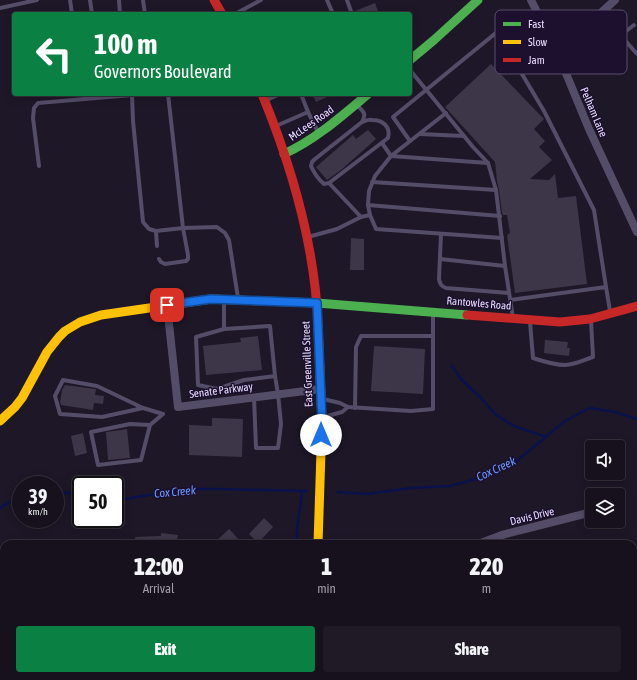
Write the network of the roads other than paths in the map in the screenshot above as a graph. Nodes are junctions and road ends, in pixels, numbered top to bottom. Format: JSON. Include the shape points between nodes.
{"nodes":[{"id":1,"x":38,"y":0,"type":"edge"},
{"id":2,"x":70,"y":0,"type":"edge"},
{"id":3,"x":90,"y":0,"type":"edge"},
{"id":4,"x":119,"y":0,"type":"edge"},
{"id":5,"x":143,"y":0,"type":"edge"},
{"id":6,"x":214,"y":0,"type":"edge"},
{"id":7,"x":247,"y":0,"type":"edge"},
{"id":8,"x":261,"y":0,"type":"edge"},
{"id":9,"x":327,"y":0,"type":"edge"},
{"id":10,"x":346,"y":0,"type":"edge"},
{"id":11,"x":478,"y":0,"type":"edge"},
{"id":12,"x":531,"y":0,"type":"edge"},
{"id":13,"x":615,"y":0,"type":"edge"},
{"id":14,"x":251,"y":6,"type":"junction"},
{"id":15,"x":0,"y":8,"type":"edge"},
{"id":16,"x":536,"y":10,"type":"edge"},
{"id":17,"x":604,"y":10,"type":"edge"},
{"id":18,"x":72,"y":12,"type":"edge"},
{"id":19,"x":92,"y":12,"type":"edge"},
{"id":20,"x":120,"y":12,"type":"edge"},
{"id":21,"x":145,"y":12,"type":"edge"},
{"id":22,"x":221,"y":12,"type":"edge"},
{"id":23,"x":239,"y":12,"type":"edge"},
{"id":24,"x":332,"y":12,"type":"edge"},
{"id":25,"x":351,"y":12,"type":"edge"},
{"id":26,"x":634,"y":25,"type":"dead end"},
{"id":27,"x":627,"y":31,"type":"edge"},
{"id":28,"x":495,"y":34,"type":"edge"},
{"id":29,"x":627,"y":43,"type":"edge"},
{"id":30,"x":637,"y":54,"type":"edge"},
{"id":31,"x":412,"y":58,"type":"edge"},
{"id":32,"x":412,"y":72,"type":"edge"},
{"id":33,"x":522,"y":74,"type":"edge"},
{"id":34,"x":566,"y":74,"type":"edge"},
{"id":35,"x":426,"y":89,"type":"junction"},
{"id":36,"x":120,"y":96,"type":"edge"},
{"id":37,"x":132,"y":96,"type":"edge"},
{"id":38,"x":168,"y":96,"type":"edge"},
{"id":39,"x":302,"y":96,"type":"edge"},
{"id":40,"x":263,"y":97,"type":"edge"},
{"id":41,"x":359,"y":100,"type":"edge"},
{"id":42,"x":308,"y":112,"type":"junction"},
{"id":43,"x":446,"y":113,"type":"junction"},
{"id":44,"x":362,"y":122,"type":"junction"},
{"id":45,"x":275,"y":126,"type":"junction"},
{"id":46,"x":319,"y":133,"type":"junction"},
{"id":47,"x":419,"y":134,"type":"junction"},
{"id":48,"x":464,"y":136,"type":"junction"},
{"id":49,"x":410,"y":141,"type":"junction"},
{"id":50,"x":382,"y":143,"type":"junction"},
{"id":51,"x":284,"y":154,"type":"junction"},
{"id":52,"x":391,"y":156,"type":"junction"},
{"id":53,"x":488,"y":163,"type":"junction"},
{"id":54,"x":39,"y":166,"type":"dead end"},
{"id":55,"x":372,"y":182,"type":"junction"},
{"id":56,"x":329,"y":183,"type":"junction"},
{"id":57,"x":496,"y":190,"type":"junction"},
{"id":58,"x":368,"y":204,"type":"junction"},
{"id":59,"x":370,"y":215,"type":"junction"},
{"id":60,"x":633,"y":215,"type":"edge"},
{"id":61,"x":500,"y":216,"type":"junction"},
{"id":62,"x":361,"y":217,"type":"junction"},
{"id":63,"x":183,"y":228,"type":"junction"},
{"id":64,"x":156,"y":231,"type":"junction"},
{"id":65,"x":637,"y":232,"type":"edge"},
{"id":66,"x":441,"y":234,"type":"junction"},
{"id":67,"x":307,"y":237,"type":"junction"},
{"id":68,"x":502,"y":238,"type":"junction"},
{"id":69,"x":158,"y":246,"type":"dead end"},
{"id":70,"x":159,"y":259,"type":"dead end"},
{"id":71,"x":440,"y":259,"type":"junction"},
{"id":72,"x":505,"y":266,"type":"junction"},
{"id":73,"x":606,"y":287,"type":"junction"},
{"id":74,"x":509,"y":293,"type":"junction"},
{"id":75,"x":224,"y":300,"type":"junction"},
{"id":76,"x":238,"y":300,"type":"junction"},
{"id":77,"x":510,"y":300,"type":"junction"},
{"id":78,"x":317,"y":303,"type":"junction"},
{"id":79,"x":167,"y":305,"type":"junction"},
{"id":80,"x":637,"y":306,"type":"edge"},
{"id":81,"x":433,"y":312,"type":"junction"},
{"id":82,"x":611,"y":313,"type":"junction"},
{"id":83,"x":513,"y":318,"type":"junction"},
{"id":84,"x":591,"y":319,"type":"junction"},
{"id":85,"x":530,"y":320,"type":"junction"},
{"id":86,"x":224,"y":329,"type":"junction"},
{"id":87,"x":433,"y":336,"type":"junction"},
{"id":88,"x":274,"y":376,"type":"junction"},
{"id":89,"x":321,"y":389,"type":"junction"},
{"id":90,"x":278,"y":394,"type":"junction"},
{"id":91,"x":254,"y":397,"type":"junction"},
{"id":92,"x":321,"y":398,"type":"junction"},
{"id":93,"x":143,"y":408,"type":"junction"},
{"id":94,"x":348,"y":408,"type":"junction"},
{"id":95,"x":355,"y":408,"type":"junction"},
{"id":96,"x":322,"y":418,"type":"junction"},
{"id":97,"x":0,"y":421,"type":"edge"},
{"id":98,"x":150,"y":425,"type":"junction"},
{"id":99,"x":585,"y":514,"type":"edge"},
{"id":100,"x":318,"y":540,"type":"edge"},
{"id":101,"x":489,"y":540,"type":"edge"},
{"id":102,"x":314,"y":680,"type":"edge"},
{"id":103,"x":340,"y":680,"type":"edge"}],
"edges":[{"from":1,"to":15,"type":"lane"},
{"from":2,"to":18,"type":"lane"},
{"from":3,"to":19,"type":"lane"},
{"from":4,"to":20,"type":"lane"},
{"from":5,"to":21,"type":"lane"},
{"from":6,"to":22,"type":"street"},
{"from":7,"to":14,"type":"lane"},
{"from":8,"to":14,"type":"lane"},
{"from":9,"to":24,"type":"lane"},
{"from":10,"to":25,"type":"lane"},
{"from":11,"to":31,"type":"street"},
{"from":12,"to":16,"type":"street","name":"Pelham Lane"},
{"from":13,"to":17,"type":"street"},
{"from":14,"to":23,"type":"lane"},
{"from":26,"to":27,"type":"lane"},
{"from":28,"to":35,"type":"lane"},
{"from":29,"to":30,"type":"lane"},
{"from":32,"to":35,"type":"lane"},
{"from":33,"to":73,"type":"lane","via":[[544,111],[594,210]]},
{"from":34,"to":60,"type":"street","name":"Pelham Lane","via":[[589,129]]},
{"from":35,"to":43,"type":"lane"},
{"from":35,"to":49,"type":"lane","via":[[393,117]]},
{"from":36,"to":54,"type":"lane","via":[[38,103],[34,108],[33,118]]},
{"from":37,"to":64,"type":"lane","via":[[143,222],[149,229]]},
{"from":38,"to":63,"type":"lane"},
{"from":39,"to":42,"type":"lane"},
{"from":40,"to":45,"type":"street","name":"East Greenville Street"},
{"from":41,"to":44,"type":"lane","via":[[365,116]]},
{"from":41,"to":46,"type":"street","name":"McLees Road"},
{"from":42,"to":45,"type":"lane"},
{"from":42,"to":46,"type":"lane"},
{"from":43,"to":47,"type":"lane"},
{"from":43,"to":48,"type":"lane"},
{"from":44,"to":50,"type":"lane","via":[[372,120],[385,124],[389,134]]},
{"from":44,"to":56,"type":"lane","via":[[312,162],[311,166],[319,179],[324,184]]},
{"from":45,"to":51,"type":"street","name":"East Greenville Street"},
{"from":46,"to":51,"type":"street","name":"McLees Road"},
{"from":47,"to":48,"type":"lane"},
{"from":47,"to":49,"type":"lane"},
{"from":48,"to":53,"type":"lane"},
{"from":49,"to":52,"type":"lane"},
{"from":50,"to":52,"type":"lane"},
{"from":50,"to":56,"type":"lane"},
{"from":51,"to":67,"type":"street","name":"East Greenville Street"},
{"from":52,"to":53,"type":"lane"},
{"from":52,"to":55,"type":"lane"},
{"from":53,"to":57,"type":"lane"},
{"from":55,"to":57,"type":"lane"},
{"from":55,"to":58,"type":"lane"},
{"from":56,"to":62,"type":"lane"},
{"from":57,"to":61,"type":"lane"},
{"from":58,"to":59,"type":"lane"},
{"from":58,"to":61,"type":"lane"},
{"from":59,"to":62,"type":"lane"},
{"from":59,"to":66,"type":"lane","via":[[376,229]]},
{"from":60,"to":65,"type":"street","name":"Pelham Lane"},
{"from":61,"to":68,"type":"lane"},
{"from":62,"to":67,"type":"lane","via":[[337,229]]},
{"from":63,"to":64,"type":"lane"},
{"from":63,"to":70,"type":"lane","via":[[188,259],[165,264]]},
{"from":63,"to":76,"type":"lane","via":[[217,227],[225,233],[229,240]]},
{"from":64,"to":69,"type":"lane"},
{"from":66,"to":68,"type":"lane"},
{"from":66,"to":71,"type":"lane"},
{"from":67,"to":78,"type":"street","name":"East Greenville Street"},
{"from":68,"to":72,"type":"lane"},
{"from":71,"to":72,"type":"lane"},
{"from":71,"to":74,"type":"lane","via":[[442,287]]},
{"from":72,"to":74,"type":"lane"},
{"from":73,"to":77,"type":"lane"},
{"from":73,"to":82,"type":"lane"},
{"from":74,"to":77,"type":"lane"},
{"from":75,"to":76,"type":"street","name":"Rantowles Road"},
{"from":75,"to":79,"type":"street","name":"Rantowles Road","via":[[211,299]]},
{"from":75,"to":86,"type":"lane"},
{"from":76,"to":78,"type":"street","name":"Rantowles Road"},
{"from":77,"to":83,"type":"lane"},
{"from":78,"to":81,"type":"street","name":"Rantowles Road"},
{"from":78,"to":89,"type":"street","name":"East Greenville Street"},
{"from":79,"to":91,"type":"street","name":"Senate Parkway","via":[[178,407]]},
{"from":79,"to":97,"type":"street","name":"Rantowles Road","via":[[101,316],[80,322],[65,331],[47,352],[22,398]]},
{"from":80,"to":82,"type":"street","name":"Rantowles Road"},
{"from":81,"to":83,"type":"street","name":"Rantowles Road"},
{"from":81,"to":87,"type":"lane"},
{"from":82,"to":84,"type":"street","name":"Rantowles Road"},
{"from":83,"to":85,"type":"street","name":"Rantowles Road"},
{"from":84,"to":85,"type":"street","name":"Rantowles Road","via":[[560,322]]},
{"from":84,"to":85,"type":"lane","via":[[593,357],[564,365],[533,358]]},
{"from":86,"to":88,"type":"lane","via":[[270,326]]},
{"from":86,"to":88,"type":"lane","via":[[196,337],[198,385],[217,389],[244,380]]},
{"from":87,"to":95,"type":"lane","via":[[361,336],[356,347]]},
{"from":87,"to":95,"type":"lane","via":[[433,409],[411,412]]},
{"from":88,"to":90,"type":"lane"},
{"from":89,"to":90,"type":"street","name":"Senate Parkway"},
{"from":89,"to":92,"type":"street","name":"East Greenville Street"},
{"from":90,"to":91,"type":"street","name":"Senate Parkway"},
{"from":90,"to":91,"type":"lane","via":[[281,424],[278,448],[256,448]]},
{"from":92,"to":94,"type":"lane"},
{"from":92,"to":96,"type":"street","name":"East Greenville Street"},
{"from":93,"to":93,"type":"lane","via":[[97,386],[63,380],[54,396],[60,414],[102,417]]},
{"from":93,"to":98,"type":"lane","via":[[163,414]]},
{"from":94,"to":95,"type":"lane"},
{"from":94,"to":96,"type":"lane"},
{"from":96,"to":100,"type":"street","name":"East Greenville Street"},
{"from":98,"to":98,"type":"lane","via":[[130,424],[91,432],[98,465],[141,460]]},
{"from":99,"to":101,"type":"street","name":"Davis Drive"},
{"from":102,"to":103,"type":"street"}]}
